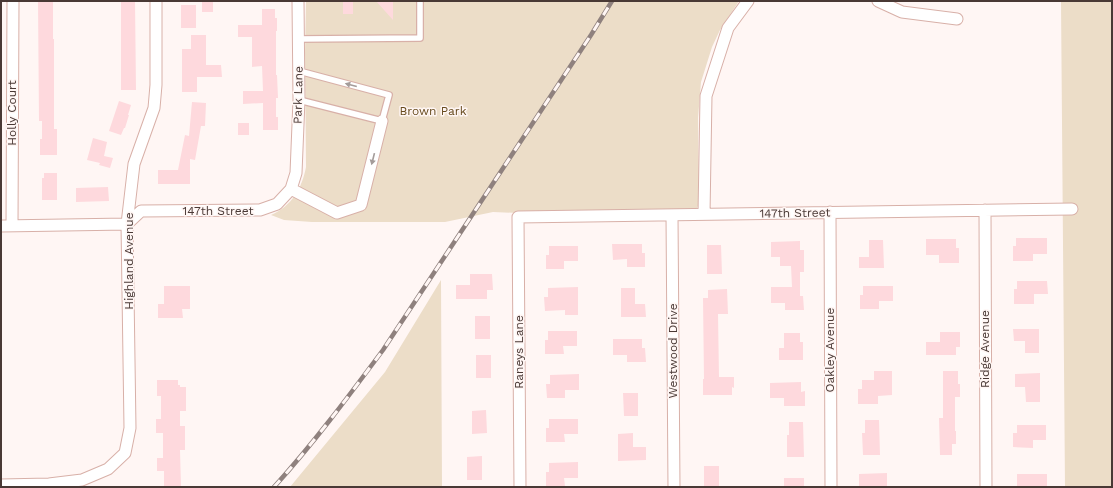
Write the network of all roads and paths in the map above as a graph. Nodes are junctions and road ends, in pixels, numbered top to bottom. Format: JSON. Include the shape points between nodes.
{"nodes":[{"id":1,"x":13,"y":1,"type":"edge"},
{"id":2,"x":156,"y":1,"type":"edge"},
{"id":3,"x":298,"y":1,"type":"edge"},
{"id":4,"x":420,"y":1,"type":"edge"},
{"id":5,"x":748,"y":1,"type":"edge"},
{"id":6,"x":878,"y":1,"type":"edge"},
{"id":7,"x":957,"y":19,"type":"dead end"},
{"id":8,"x":298,"y":39,"type":"junction"},
{"id":9,"x":298,"y":71,"type":"junction"},
{"id":10,"x":298,"y":100,"type":"junction"},
{"id":11,"x":382,"y":121,"type":"junction"},
{"id":12,"x":291,"y":188,"type":"junction"},
{"id":13,"x":1072,"y":209,"type":"dead end"},
{"id":14,"x":984,"y":210,"type":"junction"},
{"id":15,"x":830,"y":212,"type":"junction"},
{"id":16,"x":704,"y":214,"type":"junction"},
{"id":17,"x":672,"y":215,"type":"junction"},
{"id":18,"x":518,"y":217,"type":"joint"},
{"id":19,"x":127,"y":224,"type":"junction"},
{"id":20,"x":6,"y":226,"type":"edge"},
{"id":21,"x":1,"y":485,"type":"edge"},
{"id":22,"x":520,"y":487,"type":"edge"},
{"id":23,"x":674,"y":487,"type":"edge"},
{"id":24,"x":831,"y":487,"type":"edge"},
{"id":25,"x":986,"y":487,"type":"edge"}],
"edges":[{"from":1,"to":20,"type":"street","name":"Holly Court"},
{"from":2,"to":19,"type":"street","name":"Highland Avenue","via":[[154,108],[134,164]]},
{"from":3,"to":8,"type":"street","name":"Park Lane"},
{"from":4,"to":8,"type":"lane","via":[[420,38]]},
{"from":5,"to":16,"type":"street","via":[[728,28],[706,96]]},
{"from":6,"to":7,"type":"street","via":[[902,12]]},
{"from":8,"to":9,"type":"street","name":"Park Lane"},
{"from":9,"to":10,"type":"street","name":"Park Lane"},
{"from":11,"to":9,"type":"lane","one_way":true,"via":[[389,95]]},
{"from":10,"to":11,"type":"lane"},
{"from":10,"to":12,"type":"street","name":"Park Lane","via":[[296,173]]},
{"from":11,"to":12,"type":"street","one_way":true,"via":[[361,205],[337,213]]},
{"from":12,"to":19,"type":"street","name":"147th Street","via":[[277,204],[260,210],[141,211]]},
{"from":13,"to":14,"type":"street","name":"147th Street"},
{"from":14,"to":15,"type":"street","name":"147th Street"},
{"from":14,"to":25,"type":"street","name":"Ridge Avenue"},
{"from":15,"to":16,"type":"street","name":"147th Street"},
{"from":15,"to":24,"type":"street","name":"Oakley Avenue"},
{"from":16,"to":17,"type":"street","name":"147th Street"},
{"from":17,"to":18,"type":"street","name":"147th Street"},
{"from":17,"to":23,"type":"street","name":"Westwood Drive"},
{"from":18,"to":22,"type":"street","name":"Raneys Lane"},
{"from":19,"to":20,"type":"street"},
{"from":19,"to":21,"type":"street","name":"Highland Avenue","via":[[130,428],[125,453],[108,469],[82,480]]}]}
